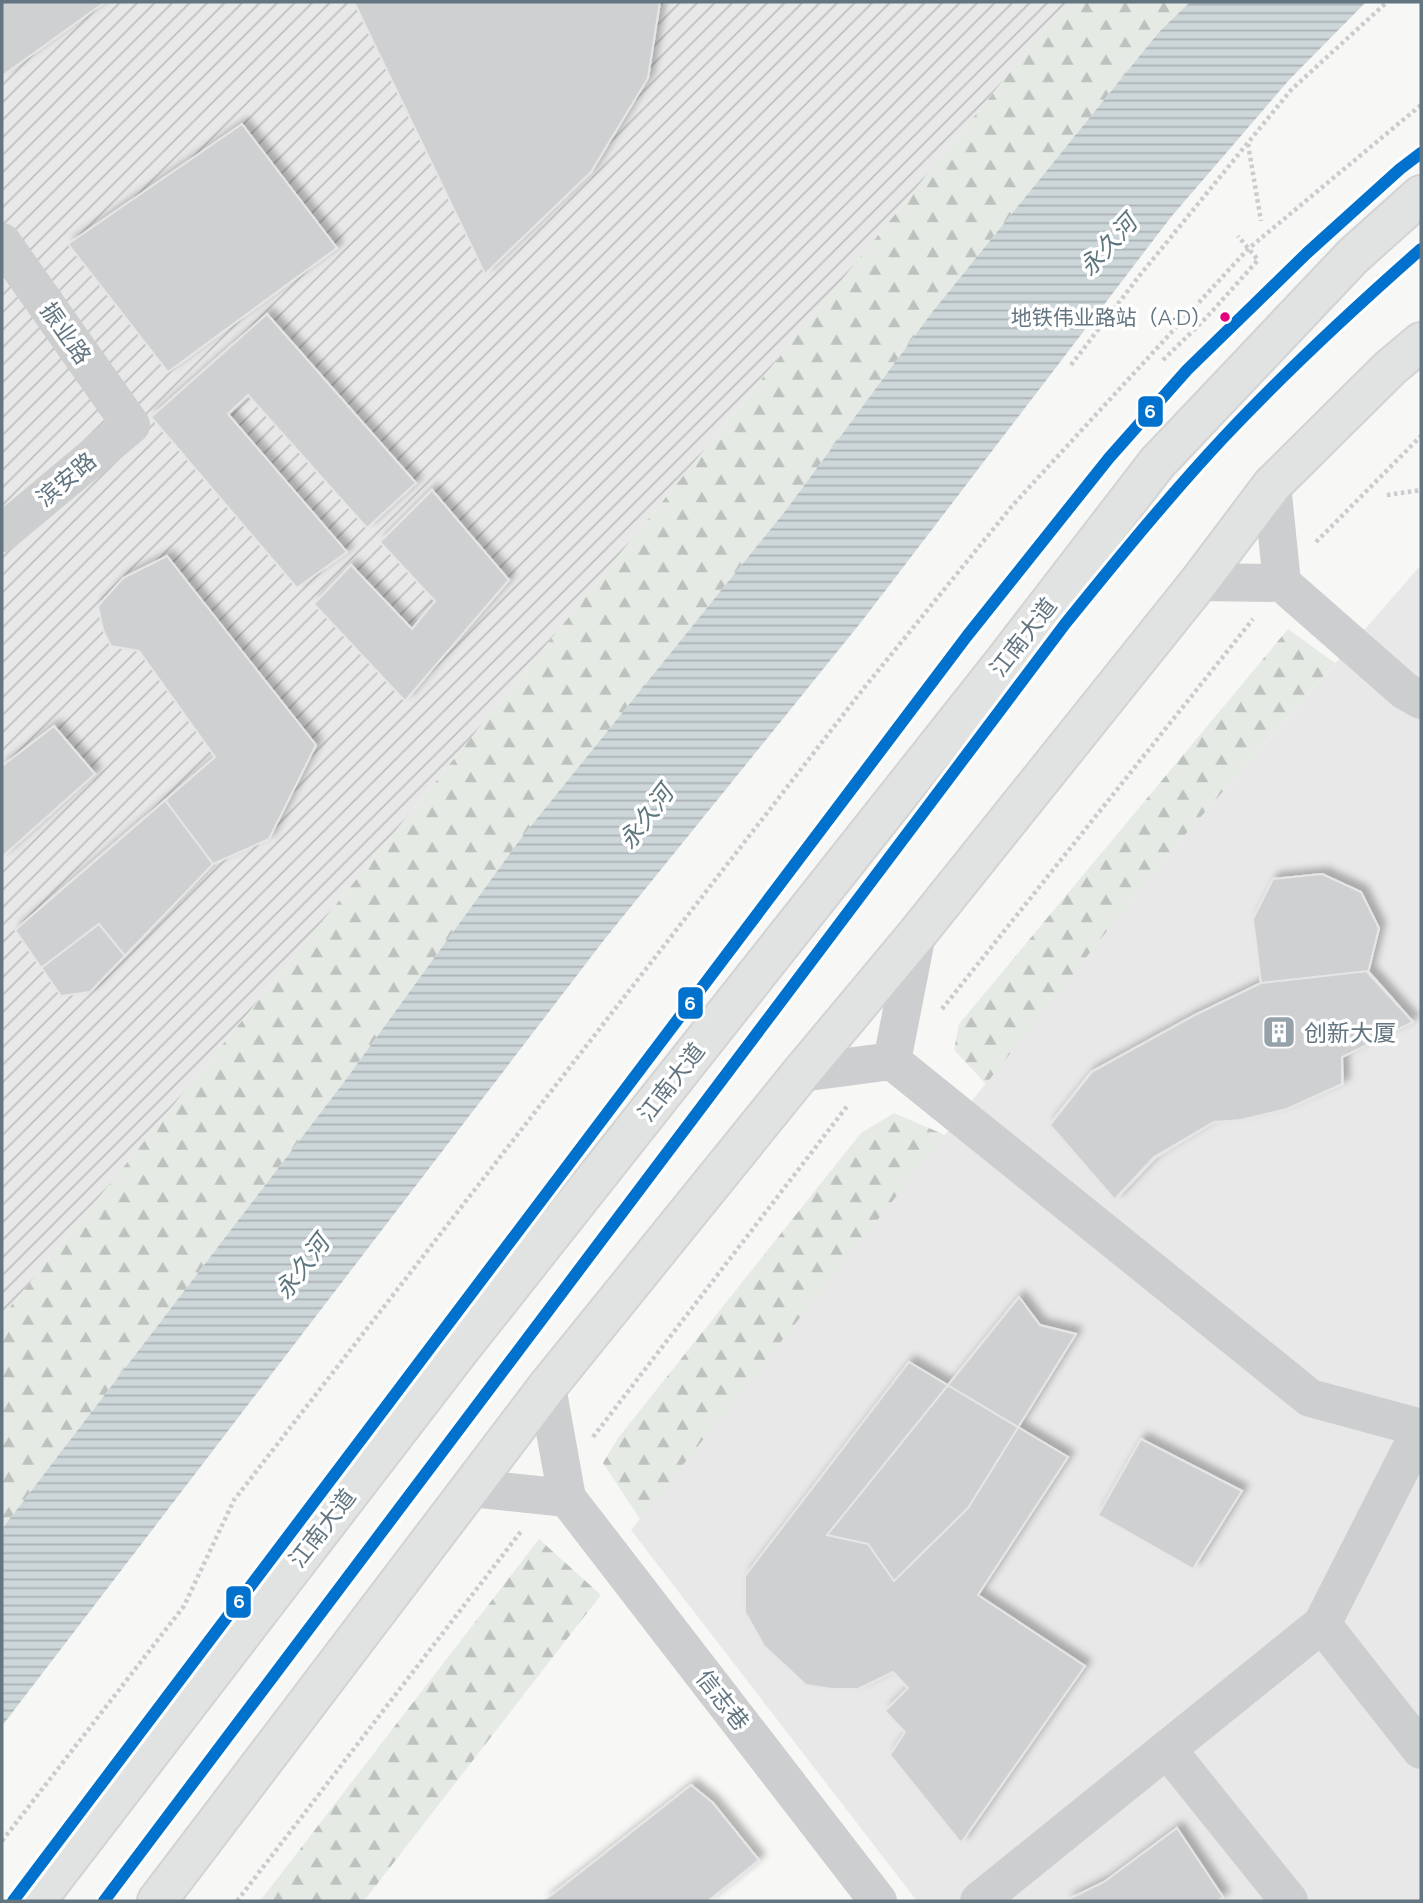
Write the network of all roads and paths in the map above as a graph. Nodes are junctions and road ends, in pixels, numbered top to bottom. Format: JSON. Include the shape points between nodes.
{"nodes":[{"id":1,"x":1387,"y":2,"type":"edge"},
{"id":2,"x":1421,"y":105,"type":"edge"},
{"id":3,"x":1247,"y":143,"type":"junction"},
{"id":4,"x":1421,"y":195,"type":"edge"},
{"id":5,"x":1261,"y":221,"type":"dead end"},
{"id":6,"x":1238,"y":236,"type":"dead end"},
{"id":7,"x":2,"y":242,"type":"edge"},
{"id":8,"x":1248,"y":249,"type":"junction"},
{"id":9,"x":1421,"y":342,"type":"edge"},
{"id":10,"x":1163,"y":360,"type":"dead end"},
{"id":11,"x":1072,"y":365,"type":"dead end"},
{"id":12,"x":131,"y":425,"type":"joint"},
{"id":13,"x":1421,"y":436,"type":"edge"},
{"id":14,"x":1272,"y":485,"type":"junction"},
{"id":15,"x":1421,"y":490,"type":"edge"},
{"id":16,"x":1387,"y":495,"type":"dead end"},
{"id":17,"x":2,"y":533,"type":"edge"},
{"id":18,"x":1199,"y":582,"type":"junction"},
{"id":19,"x":1282,"y":583,"type":"junction"},
{"id":20,"x":1421,"y":700,"type":"edge"},
{"id":21,"x":917,"y":934,"type":"junction"},
{"id":22,"x":940,"y":1011,"type":"dead end"},
{"id":23,"x":892,"y":1061,"type":"junction"},
{"id":24,"x":800,"y":1073,"type":"junction"},
{"id":25,"x":547,"y":1387,"type":"junction"},
{"id":26,"x":1421,"y":1428,"type":"edge"},
{"id":27,"x":471,"y":1488,"type":"junction"},
{"id":28,"x":559,"y":1491,"type":"junction"},
{"id":29,"x":1322,"y":1624,"type":"junction"},
{"id":30,"x":1167,"y":1749,"type":"junction"},
{"id":31,"x":1421,"y":1750,"type":"edge"},
{"id":32,"x":2,"y":1841,"type":"edge"},
{"id":33,"x":36,"y":1901,"type":"edge"},
{"id":34,"x":157,"y":1901,"type":"edge"},
{"id":35,"x":237,"y":1901,"type":"edge"},
{"id":36,"x":878,"y":1901,"type":"edge"},
{"id":37,"x":979,"y":1901,"type":"edge"},
{"id":38,"x":1289,"y":1901,"type":"edge"}],
"edges":[{"from":1,"to":3,"type":"path","via":[[1291,90]]},
{"from":2,"to":8,"type":"path"},
{"from":3,"to":5,"type":"path"},
{"from":3,"to":11,"type":"path"},
{"from":4,"to":33,"type":"main road","name":"江南大道","via":[[1353,256],[1157,463],[458,1352]]},
{"from":6,"to":8,"type":"path"},
{"from":7,"to":12,"type":"street","name":"振业路"},
{"from":8,"to":10,"type":"path","via":[[1258,260]]},
{"from":8,"to":32,"type":"path","via":[[1012,506],[864,688],[234,1500],[184,1606]]},
{"from":9,"to":14,"type":"main road"},
{"from":12,"to":17,"type":"street","name":"滨安路"},
{"from":13,"to":19,"type":"path","via":[[1311,547]]},
{"from":14,"to":18,"type":"main road"},
{"from":14,"to":19,"type":"street"},
{"from":15,"to":16,"type":"path"},
{"from":18,"to":19,"type":"street"},
{"from":18,"to":21,"type":"main road"},
{"from":19,"to":20,"type":"street"},
{"from":19,"to":22,"type":"path"},
{"from":21,"to":23,"type":"street"},
{"from":21,"to":24,"type":"main road"},
{"from":23,"to":24,"type":"street"},
{"from":23,"to":26,"type":"street","via":[[1310,1398]]},
{"from":23,"to":28,"type":"path","via":[[847,1106]]},
{"from":24,"to":25,"type":"main road"},
{"from":25,"to":27,"type":"main road"},
{"from":25,"to":28,"type":"street","name":"信志巷"},
{"from":26,"to":29,"type":"street"},
{"from":27,"to":28,"type":"street"},
{"from":27,"to":34,"type":"main road"},
{"from":28,"to":35,"type":"path"},
{"from":28,"to":36,"type":"street","name":"信志巷"},
{"from":29,"to":30,"type":"street"},
{"from":29,"to":31,"type":"street"},
{"from":30,"to":37,"type":"street"},
{"from":30,"to":38,"type":"street"}]}
